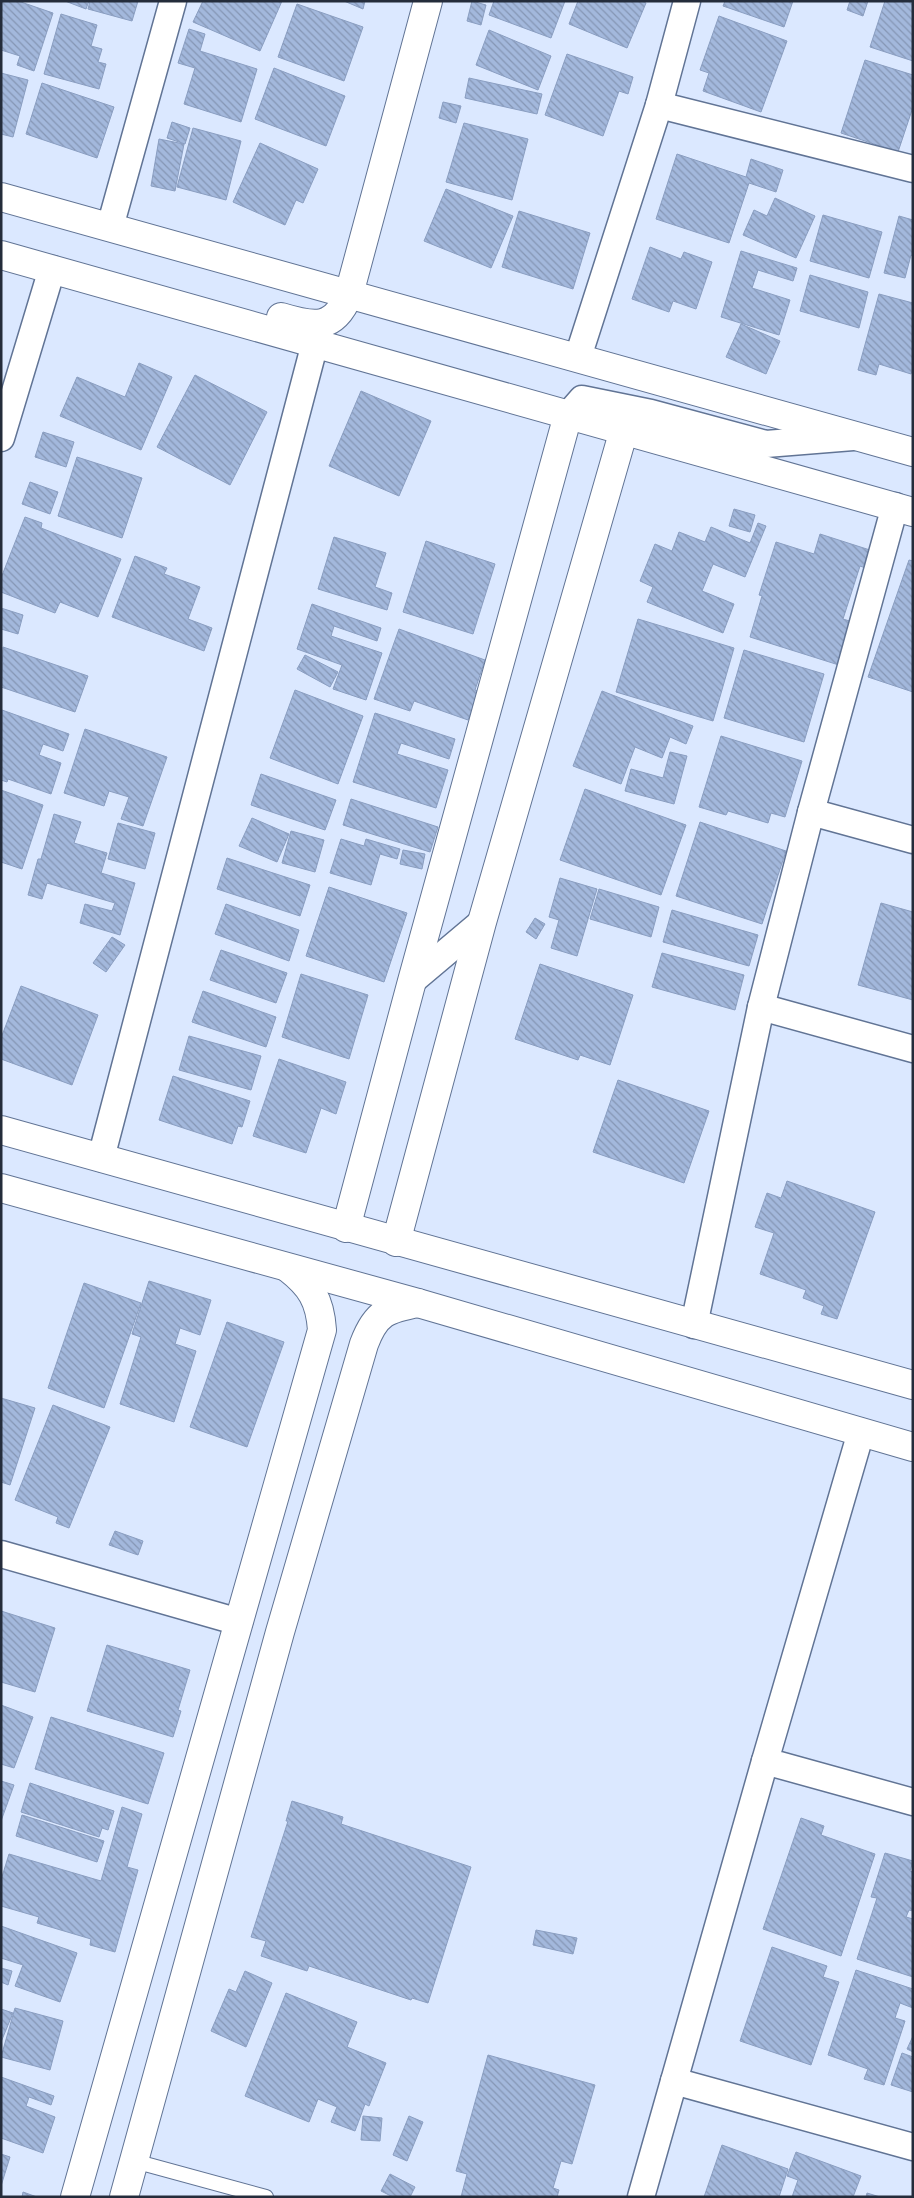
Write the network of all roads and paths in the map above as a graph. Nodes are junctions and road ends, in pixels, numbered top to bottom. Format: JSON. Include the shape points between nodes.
{"nodes":[{"id":1,"x":174,"y":1,"type":"edge"},
{"id":2,"x":428,"y":1,"type":"edge"},
{"id":3,"x":687,"y":1,"type":"edge"},
{"id":4,"x":659,"y":105,"type":"junction"},
{"id":5,"x":913,"y":169,"type":"edge"},
{"id":6,"x":1,"y":197,"type":"edge"},
{"id":7,"x":110,"y":227,"type":"junction"},
{"id":8,"x":1,"y":255,"type":"edge"},
{"id":9,"x":52,"y":269,"type":"junction"},
{"id":10,"x":349,"y":294,"type":"junction"},
{"id":11,"x":144,"y":295,"type":"junction"},
{"id":12,"x":315,"y":343,"type":"junction"},
{"id":13,"x":578,"y":357,"type":"junction"},
{"id":14,"x":568,"y":415,"type":"junction"},
{"id":15,"x":624,"y":430,"type":"junction"},
{"id":16,"x":858,"y":436,"type":"junction"},
{"id":17,"x":1,"y":438,"type":"edge"},
{"id":18,"x":913,"y":452,"type":"edge"},
{"id":19,"x":904,"y":509,"type":"edge"},
{"id":20,"x":811,"y":812,"type":"junction"},
{"id":21,"x":913,"y":840,"type":"edge"},
{"id":22,"x":482,"y":922,"type":"junction"},
{"id":23,"x":412,"y":981,"type":"junction"},
{"id":24,"x":761,"y":1007,"type":"junction"},
{"id":25,"x":913,"y":1049,"type":"edge"},
{"id":26,"x":1,"y":1130,"type":"edge"},
{"id":27,"x":101,"y":1158,"type":"junction"},
{"id":28,"x":1,"y":1188,"type":"edge"},
{"id":29,"x":346,"y":1228,"type":"junction"},
{"id":30,"x":396,"y":1242,"type":"junction"},
{"id":31,"x":288,"y":1268,"type":"junction"},
{"id":32,"x":418,"y":1304,"type":"junction"},
{"id":33,"x":694,"y":1325,"type":"junction"},
{"id":34,"x":316,"y":1354,"type":"junction"},
{"id":35,"x":357,"y":1368,"type":"junction"},
{"id":36,"x":913,"y":1384,"type":"edge"},
{"id":37,"x":861,"y":1432,"type":"junction"},
{"id":38,"x":913,"y":1447,"type":"edge"},
{"id":39,"x":1,"y":1554,"type":"edge"},
{"id":40,"x":239,"y":1622,"type":"junction"},
{"id":41,"x":765,"y":1761,"type":"junction"},
{"id":42,"x":913,"y":1802,"type":"edge"},
{"id":43,"x":674,"y":2081,"type":"junction"},
{"id":44,"x":913,"y":2147,"type":"edge"},
{"id":45,"x":134,"y":2161,"type":"junction"},
{"id":46,"x":75,"y":2197,"type":"edge"},
{"id":47,"x":124,"y":2197,"type":"edge"},
{"id":48,"x":266,"y":2197,"type":"edge"},
{"id":49,"x":641,"y":2197,"type":"edge"}],
"edges":[{"from":1,"to":7,"type":"street"},
{"from":2,"to":10,"type":"street"},
{"from":3,"to":4,"type":"street"},
{"from":4,"to":5,"type":"street"},
{"from":4,"to":13,"type":"street"},
{"from":6,"to":7,"type":"street"},
{"from":7,"to":10,"type":"street"},
{"from":8,"to":9,"type":"street"},
{"from":9,"to":11,"type":"street"},
{"from":9,"to":17,"type":"street"},
{"from":10,"to":11,"type":"street","via":[[343,308],[327,323],[307,325],[181,286]]},
{"from":10,"to":13,"type":"street"},
{"from":11,"to":12,"type":"street"},
{"from":12,"to":14,"type":"street"},
{"from":12,"to":27,"type":"street"},
{"from":13,"to":16,"type":"street"},
{"from":14,"to":15,"type":"street"},
{"from":14,"to":16,"type":"street","via":[[582,398],[766,444]]},
{"from":14,"to":23,"type":"street"},
{"from":15,"to":19,"type":"street"},
{"from":15,"to":22,"type":"street"},
{"from":16,"to":18,"type":"street"},
{"from":19,"to":20,"type":"street"},
{"from":20,"to":21,"type":"street"},
{"from":20,"to":24,"type":"street"},
{"from":22,"to":23,"type":"street"},
{"from":22,"to":30,"type":"street"},
{"from":23,"to":29,"type":"street"},
{"from":24,"to":25,"type":"street"},
{"from":24,"to":33,"type":"street"},
{"from":26,"to":27,"type":"street"},
{"from":27,"to":29,"type":"street"},
{"from":28,"to":31,"type":"street"},
{"from":29,"to":30,"type":"street"},
{"from":30,"to":33,"type":"street"},
{"from":31,"to":32,"type":"street"},
{"from":31,"to":34,"type":"street","via":[[314,1293],[321,1312],[322,1330]]},
{"from":32,"to":35,"type":"street","via":[[392,1308],[379,1316],[370,1329]]},
{"from":32,"to":37,"type":"street"},
{"from":33,"to":36,"type":"street"},
{"from":34,"to":35,"type":"street","via":[[323,1342],[332,1336],[343,1336],[353,1348]]},
{"from":34,"to":40,"type":"street"},
{"from":35,"to":45,"type":"street","via":[[280,1632]]},
{"from":37,"to":38,"type":"street"},
{"from":37,"to":41,"type":"street"},
{"from":39,"to":40,"type":"street"},
{"from":40,"to":46,"type":"street"},
{"from":41,"to":42,"type":"street"},
{"from":41,"to":43,"type":"street"},
{"from":43,"to":44,"type":"street"},
{"from":43,"to":49,"type":"street"},
{"from":45,"to":47,"type":"street"},
{"from":45,"to":48,"type":"lane"}]}
